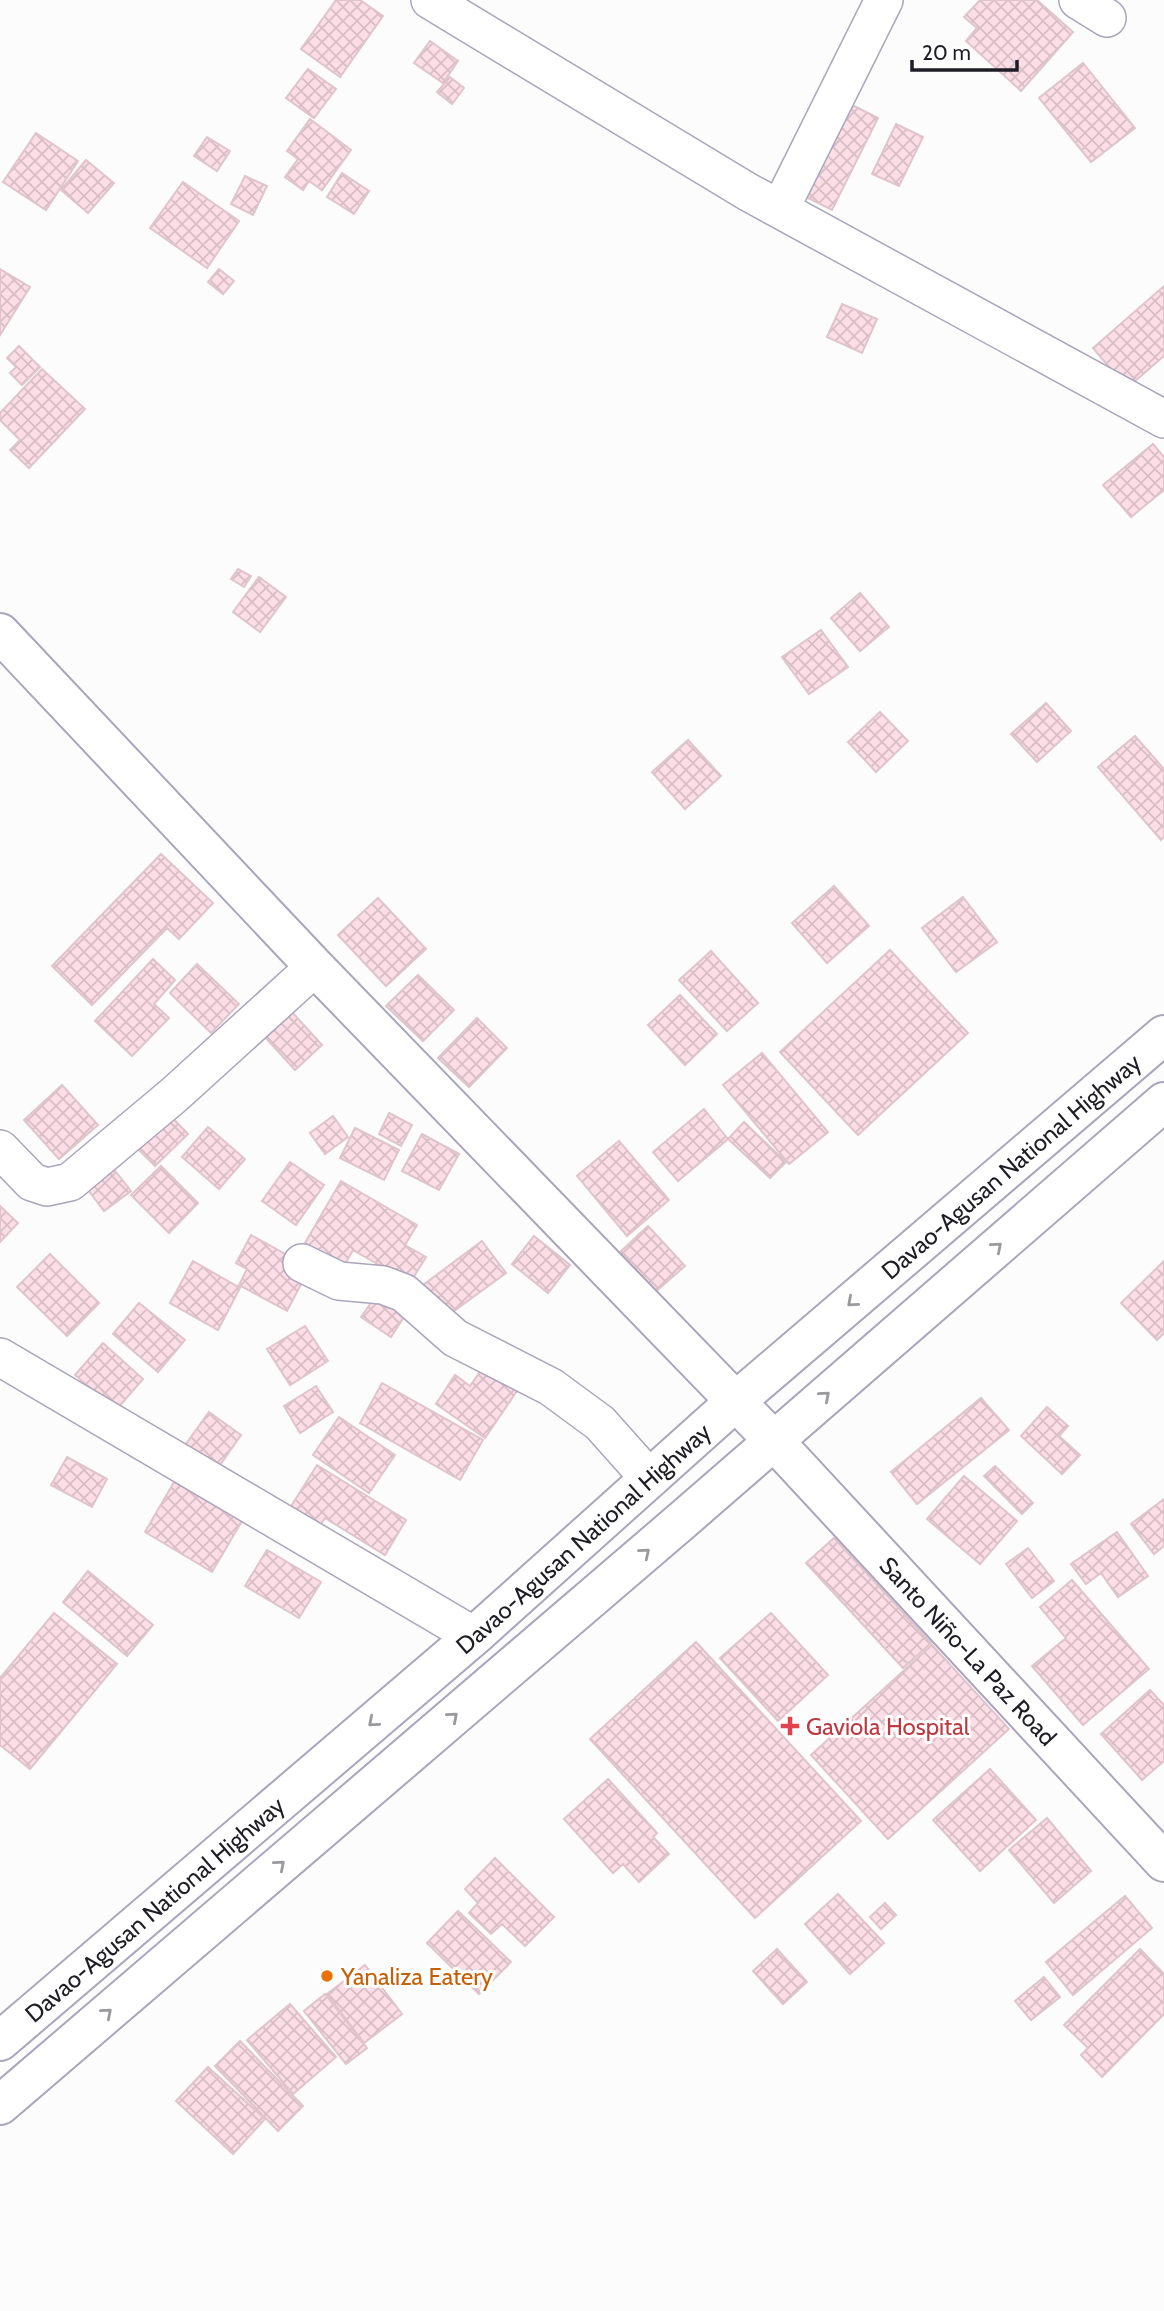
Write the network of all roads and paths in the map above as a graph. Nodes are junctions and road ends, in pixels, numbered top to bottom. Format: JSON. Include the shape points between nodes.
{"nodes":[{"id":1,"x":430,"y":0,"type":"edge"},
{"id":2,"x":884,"y":0,"type":"edge"},
{"id":3,"x":780,"y":209,"type":"junction"},
{"id":4,"x":1164,"y":419,"type":"edge"},
{"id":5,"x":0,"y":633,"type":"edge"},
{"id":6,"x":315,"y":967,"type":"junction"},
{"id":7,"x":1164,"y":1035,"type":"edge"},
{"id":8,"x":1163,"y":1106,"type":"edge"},
{"id":9,"x":0,"y":1149,"type":"edge"},
{"id":10,"x":302,"y":1263,"type":"dead end"},
{"id":11,"x":0,"y":1357,"type":"edge"},
{"id":12,"x":736,"y":1401,"type":"junction"},
{"id":13,"x":774,"y":1441,"type":"junction"},
{"id":14,"x":650,"y":1479,"type":"junction"},
{"id":15,"x":565,"y":1555,"type":"junction"},
{"id":16,"x":599,"y":1592,"type":"junction"},
{"id":17,"x":474,"y":1636,"type":"junction"},
{"id":18,"x":1164,"y":1862,"type":"edge"},
{"id":19,"x":38,"y":2009,"type":"junction"},
{"id":20,"x":0,"y":2041,"type":"edge"},
{"id":21,"x":68,"y":2046,"type":"junction"},
{"id":22,"x":0,"y":2105,"type":"edge"}],
"edges":[{"from":1,"to":3,"type":"street"},
{"from":2,"to":3,"type":"street"},
{"from":3,"to":4,"type":"street"},
{"from":5,"to":6,"type":"main road","name":"Santo Niño-La Paz Road"},
{"from":6,"to":9,"type":"street","via":[[70,1182],[47,1186],[32,1182]]},
{"from":6,"to":12,"type":"main road","name":"Santo Niño-La Paz Road"},
{"from":7,"to":12,"type":"main road","name":"Davao-Agusan National Highway","one_way":true},
{"from":13,"to":8,"type":"main road","name":"Davao-Agusan National Highway","one_way":true},
{"from":10,"to":14,"type":"street","via":[[339,1281],[383,1285],[404,1293],[455,1338],[551,1388],[600,1423]]},
{"from":11,"to":17,"type":"street"},
{"from":12,"to":13,"type":"main road","name":"Santo Niño-La Paz Road"},
{"from":12,"to":14,"type":"main road","name":"Davao-Agusan National Highway"},
{"from":16,"to":13,"type":"main road","name":"Davao-Agusan National Highway","one_way":true},
{"from":13,"to":18,"type":"main road","name":"Santo Niño-La Paz Road"},
{"from":14,"to":15,"type":"main road","name":"Davao-Agusan National Highway"},
{"from":15,"to":16,"type":"main road"},
{"from":15,"to":17,"type":"main road","name":"Davao-Agusan National Highway"},
{"from":21,"to":16,"type":"main road","name":"Davao-Agusan National Highway","one_way":true},
{"from":17,"to":19,"type":"main road","name":"Davao-Agusan National Highway","one_way":true},
{"from":19,"to":20,"type":"main road","name":"Davao-Agusan National Highway"},
{"from":19,"to":21,"type":"main road"},
{"from":21,"to":22,"type":"main road","name":"Davao-Agusan National Highway"}]}
